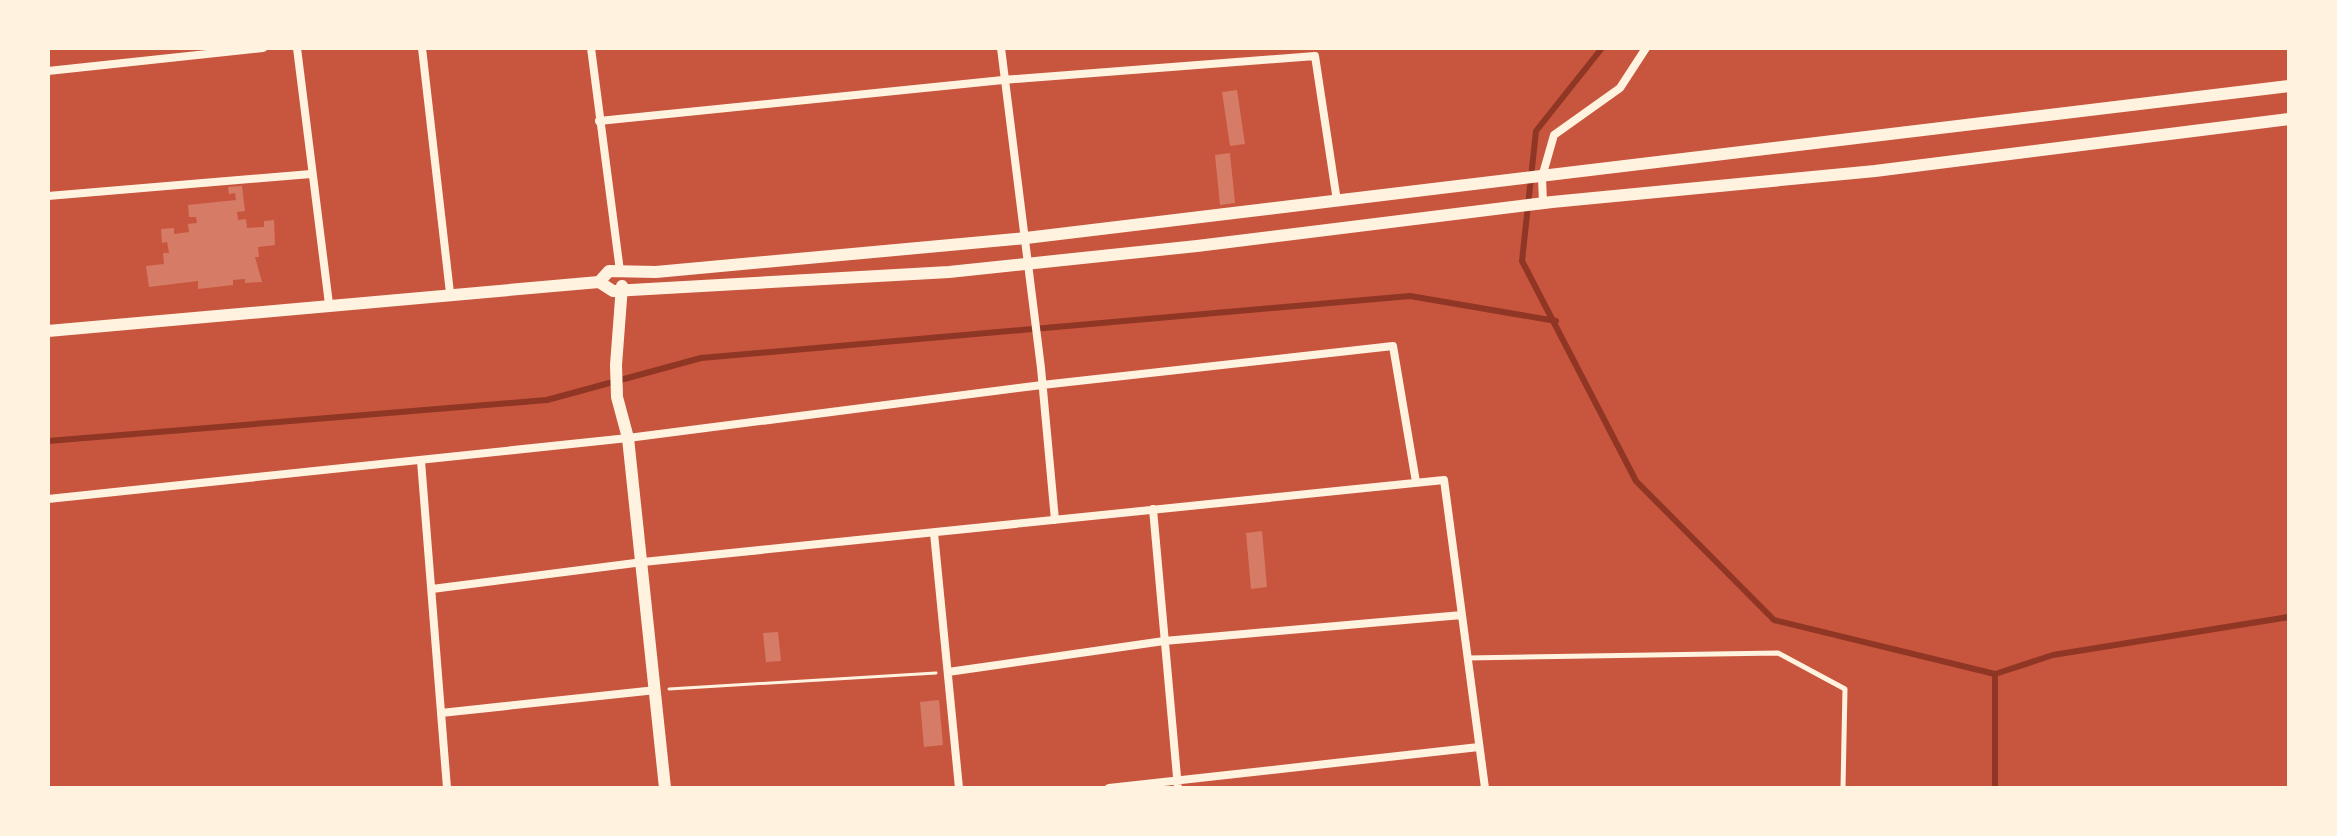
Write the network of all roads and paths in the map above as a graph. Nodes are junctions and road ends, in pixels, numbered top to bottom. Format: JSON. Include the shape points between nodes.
{"nodes":[{"id":1,"x":263,"y":48,"type":"edge"},
{"id":2,"x":297,"y":48,"type":"edge"},
{"id":3,"x":422,"y":48,"type":"edge"},
{"id":4,"x":591,"y":48,"type":"edge"},
{"id":5,"x":1001,"y":48,"type":"edge"},
{"id":6,"x":1646,"y":48,"type":"edge"},
{"id":7,"x":48,"y":71,"type":"edge"},
{"id":8,"x":1003,"y":80,"type":"junction"},
{"id":9,"x":2289,"y":86,"type":"edge"},
{"id":10,"x":2289,"y":119,"type":"edge"},
{"id":11,"x":599,"y":121,"type":"junction"},
{"id":12,"x":311,"y":174,"type":"junction"},
{"id":13,"x":1538,"y":177,"type":"junction"},
{"id":14,"x":1486,"y":183,"type":"junction"},
{"id":15,"x":48,"y":196,"type":"edge"},
{"id":16,"x":1337,"y":201,"type":"junction"},
{"id":17,"x":1540,"y":203,"type":"junction"},
{"id":18,"x":1495,"y":209,"type":"junction"},
{"id":19,"x":1026,"y":238,"type":"junction"},
{"id":20,"x":1028,"y":264,"type":"junction"},
{"id":21,"x":620,"y":271,"type":"junction"},
{"id":22,"x":599,"y":282,"type":"junction"},
{"id":23,"x":622,"y":291,"type":"junction"},
{"id":24,"x":450,"y":293,"type":"junction"},
{"id":25,"x":329,"y":304,"type":"junction"},
{"id":26,"x":48,"y":331,"type":"edge"},
{"id":27,"x":1042,"y":385,"type":"junction"},
{"id":28,"x":628,"y":438,"type":"junction"},
{"id":29,"x":421,"y":461,"type":"junction"},
{"id":30,"x":1416,"y":482,"type":"junction"},
{"id":31,"x":48,"y":499,"type":"edge"},
{"id":32,"x":1153,"y":509,"type":"junction"},
{"id":33,"x":1055,"y":520,"type":"junction"},
{"id":34,"x":934,"y":533,"type":"junction"},
{"id":35,"x":643,"y":562,"type":"junction"},
{"id":36,"x":432,"y":589,"type":"junction"},
{"id":37,"x":1462,"y":615,"type":"junction"},
{"id":38,"x":1164,"y":641,"type":"junction"},
{"id":39,"x":1467,"y":658,"type":"junction"},
{"id":40,"x":948,"y":672,"type":"junction"},
{"id":41,"x":656,"y":690,"type":"junction"},
{"id":42,"x":441,"y":713,"type":"junction"},
{"id":43,"x":1479,"y":747,"type":"junction"},
{"id":44,"x":1178,"y":784,"type":"edge"},
{"id":45,"x":446,"y":787,"type":"edge"},
{"id":46,"x":436,"y":788,"type":"edge"},
{"id":47,"x":665,"y":788,"type":"edge"},
{"id":48,"x":959,"y":788,"type":"edge"},
{"id":49,"x":1109,"y":788,"type":"edge"},
{"id":50,"x":1485,"y":788,"type":"edge"},
{"id":51,"x":1843,"y":788,"type":"edge"}],
"edges":[{"from":1,"to":7,"type":"street"},
{"from":2,"to":12,"type":"street"},
{"from":3,"to":24,"type":"street"},
{"from":4,"to":11,"type":"street"},
{"from":5,"to":8,"type":"street"},
{"from":6,"to":13,"type":"street","via":[[1620,88],[1554,135]]},
{"from":8,"to":11,"type":"street"},
{"from":8,"to":16,"type":"street","via":[[1315,56]]},
{"from":8,"to":19,"type":"street"},
{"from":9,"to":13,"type":"street"},
{"from":10,"to":17,"type":"street","via":[[1875,171]]},
{"from":11,"to":21,"type":"street"},
{"from":12,"to":15,"type":"street"},
{"from":12,"to":25,"type":"street"},
{"from":13,"to":14,"type":"street"},
{"from":13,"to":17,"type":"street"},
{"from":14,"to":16,"type":"street"},
{"from":14,"to":18,"type":"street"},
{"from":16,"to":19,"type":"street"},
{"from":17,"to":18,"type":"street"},
{"from":18,"to":20,"type":"street"},
{"from":19,"to":20,"type":"street"},
{"from":19,"to":21,"type":"street"},
{"from":20,"to":23,"type":"street"},
{"from":20,"to":27,"type":"street"},
{"from":21,"to":22,"type":"street","via":[[609,271]]},
{"from":21,"to":23,"type":"street"},
{"from":22,"to":23,"type":"street"},
{"from":22,"to":24,"type":"street"},
{"from":23,"to":28,"type":"street","via":[[617,397]]},
{"from":24,"to":25,"type":"street"},
{"from":25,"to":26,"type":"street"},
{"from":27,"to":28,"type":"street"},
{"from":27,"to":30,"type":"street","via":[[1393,346]]},
{"from":27,"to":33,"type":"street"},
{"from":28,"to":29,"type":"street"},
{"from":28,"to":35,"type":"street"},
{"from":29,"to":31,"type":"street"},
{"from":29,"to":36,"type":"street"},
{"from":30,"to":32,"type":"street"},
{"from":30,"to":37,"type":"street","via":[[1444,480]]},
{"from":32,"to":33,"type":"street"},
{"from":32,"to":38,"type":"street"},
{"from":33,"to":34,"type":"street"},
{"from":34,"to":35,"type":"street"},
{"from":34,"to":40,"type":"street"},
{"from":35,"to":36,"type":"street"},
{"from":35,"to":41,"type":"street"},
{"from":36,"to":42,"type":"street"},
{"from":37,"to":38,"type":"street"},
{"from":37,"to":39,"type":"street"},
{"from":38,"to":40,"type":"street"},
{"from":38,"to":44,"type":"street"},
{"from":39,"to":43,"type":"street"},
{"from":39,"to":51,"type":"lane","via":[[1778,653],[1845,689]]},
{"from":40,"to":41,"type":"path"},
{"from":40,"to":48,"type":"street"},
{"from":41,"to":42,"type":"street"},
{"from":41,"to":47,"type":"street"},
{"from":42,"to":45,"type":"street"},
{"from":43,"to":44,"type":"street"},
{"from":43,"to":50,"type":"street"},
{"from":44,"to":49,"type":"street"},
{"from":45,"to":46,"type":"street"}]}
